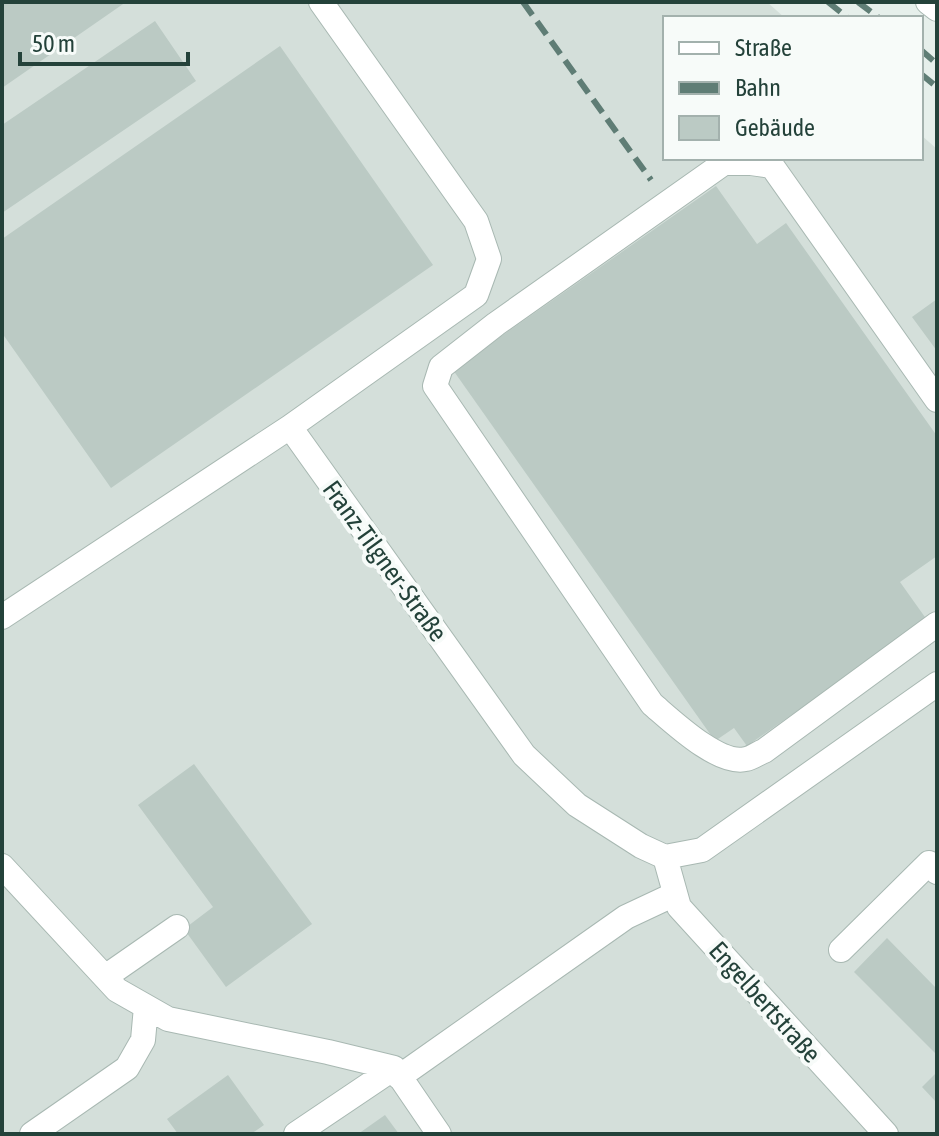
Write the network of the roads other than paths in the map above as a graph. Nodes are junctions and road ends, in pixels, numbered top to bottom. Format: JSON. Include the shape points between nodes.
{"nodes":[{"id":1,"x":321,"y":2,"type":"edge"},
{"id":2,"x":928,"y":2,"type":"edge"},
{"id":3,"x":937,"y":9,"type":"edge"},
{"id":4,"x":937,"y":400,"type":"edge"},
{"id":5,"x":290,"y":427,"type":"junction"},
{"id":6,"x":2,"y":617,"type":"edge"},
{"id":7,"x":937,"y":624,"type":"edge"},
{"id":8,"x":937,"y":684,"type":"edge"},
{"id":9,"x":665,"y":857,"type":"junction"},
{"id":10,"x":2,"y":866,"type":"edge"},
{"id":11,"x":937,"y":872,"type":"edge"},
{"id":12,"x":675,"y":894,"type":"junction"},
{"id":13,"x":177,"y":927,"type":"dead end"},
{"id":14,"x":841,"y":950,"type":"dead end"},
{"id":15,"x":105,"y":977,"type":"junction"},
{"id":16,"x":146,"y":1007,"type":"junction"},
{"id":17,"x":396,"y":1072,"type":"junction"},
{"id":18,"x":32,"y":1134,"type":"edge"},
{"id":19,"x":296,"y":1134,"type":"edge"},
{"id":20,"x":439,"y":1134,"type":"edge"},
{"id":21,"x":886,"y":1134,"type":"edge"}],
"edges":[{"from":1,"to":5,"type":"street","via":[[476,221],[489,259],[476,295]]},
{"from":2,"to":3,"type":"street"},
{"from":4,"to":7,"type":"street","via":[[772,166],[751,163],[724,163],[441,367],[435,386],[652,704],[720,755],[744,760],[764,751]]},
{"from":5,"to":6,"type":"street"},
{"from":5,"to":9,"type":"street","name":"Franz-Tilgner-Straße","via":[[524,755],[577,805]]},
{"from":8,"to":9,"type":"street","via":[[702,850]]},
{"from":9,"to":12,"type":"street","name":"Engelbertstraße"},
{"from":10,"to":15,"type":"street"},
{"from":11,"to":14,"type":"street","via":[[929,863]]},
{"from":12,"to":17,"type":"street","via":[[626,917]]},
{"from":12,"to":21,"type":"street","name":"Engelbertstraße","via":[[679,907]]},
{"from":13,"to":15,"type":"street"},
{"from":15,"to":16,"type":"street"},
{"from":16,"to":17,"type":"street","via":[[168,1019],[328,1052]]},
{"from":16,"to":18,"type":"street","via":[[143,1040],[127,1068]]},
{"from":17,"to":19,"type":"street"},
{"from":17,"to":20,"type":"street"}]}
